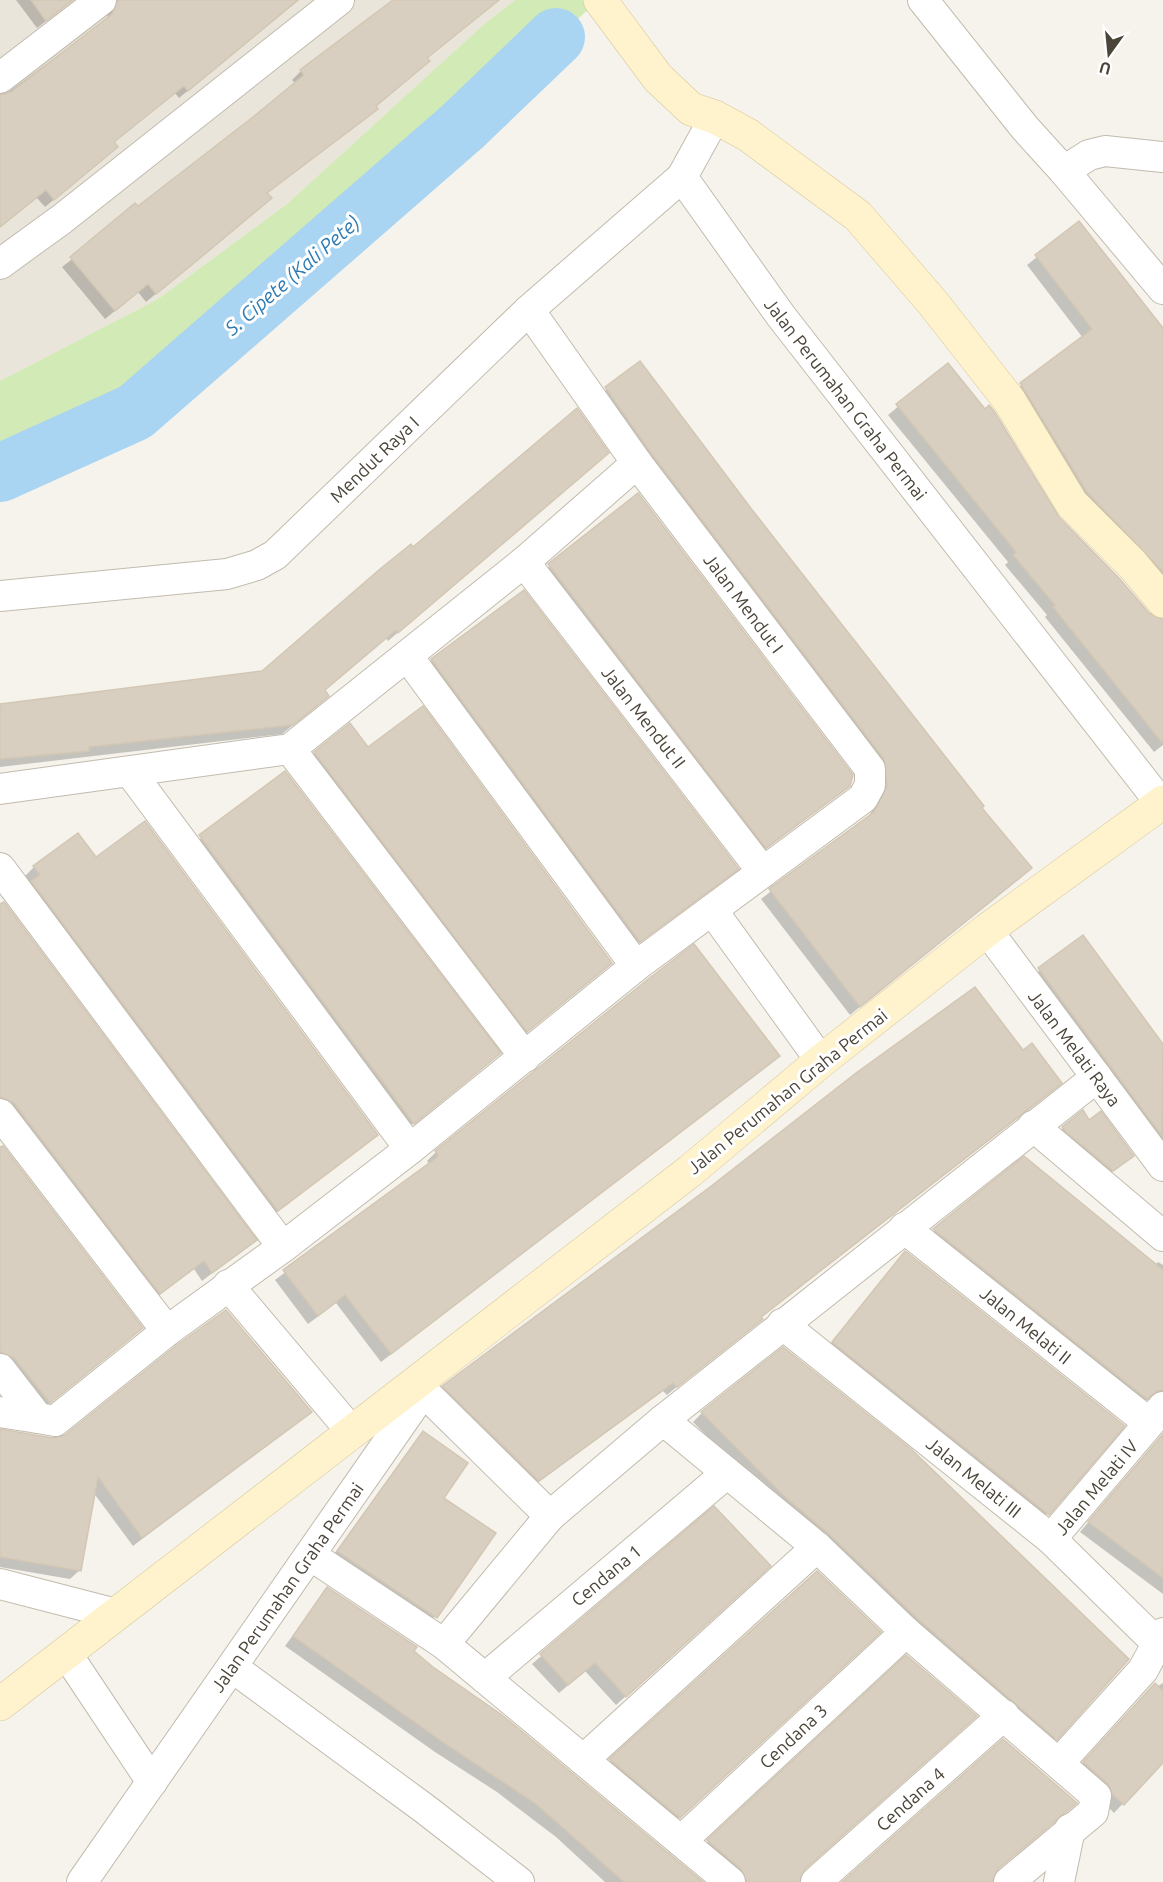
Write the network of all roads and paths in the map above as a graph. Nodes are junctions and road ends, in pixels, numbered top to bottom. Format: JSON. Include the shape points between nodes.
{"nodes":[{"id":1,"x":101,"y":0,"type":"edge"},
{"id":2,"x":339,"y":0,"type":"edge"},
{"id":3,"x":600,"y":0,"type":"edge"},
{"id":4,"x":923,"y":0,"type":"edge"},
{"id":5,"x":2,"y":72,"type":"edge"},
{"id":6,"x":716,"y":117,"type":"junction"},
{"id":7,"x":1163,"y":157,"type":"edge"},
{"id":8,"x":1064,"y":171,"type":"junction"},
{"id":9,"x":682,"y":177,"type":"junction"},
{"id":10,"x":0,"y":264,"type":"edge"},
{"id":11,"x":1163,"y":289,"type":"edge"},
{"id":12,"x":529,"y":310,"type":"junction"},
{"id":13,"x":637,"y":462,"type":"junction"},
{"id":14,"x":524,"y":562,"type":"junction"},
{"id":15,"x":0,"y":596,"type":"edge"},
{"id":16,"x":1163,"y":601,"type":"edge"},
{"id":17,"x":408,"y":657,"type":"junction"},
{"id":18,"x":290,"y":749,"type":"junction"},
{"id":19,"x":131,"y":772,"type":"junction"},
{"id":20,"x":0,"y":789,"type":"edge"},
{"id":21,"x":1162,"y":804,"type":"edge"},
{"id":22,"x":0,"y":868,"type":"edge"},
{"id":23,"x":763,"y":872,"type":"junction"},
{"id":24,"x":712,"y":910,"type":"junction"},
{"id":25,"x":987,"y":930,"type":"junction"},
{"id":26,"x":636,"y":966,"type":"junction"},
{"id":27,"x":525,"y":1057,"type":"junction"},
{"id":28,"x":821,"y":1060,"type":"junction"},
{"id":29,"x":1097,"y":1077,"type":"junction"},
{"id":30,"x":0,"y":1114,"type":"edge"},
{"id":31,"x":1033,"y":1126,"type":"junction"},
{"id":32,"x":410,"y":1149,"type":"junction"},
{"id":33,"x":1163,"y":1166,"type":"edge"},
{"id":34,"x":904,"y":1228,"type":"junction"},
{"id":35,"x":1163,"y":1236,"type":"edge"},
{"id":36,"x":283,"y":1247,"type":"junction"},
{"id":37,"x":228,"y":1285,"type":"junction"},
{"id":38,"x":782,"y":1324,"type":"junction"},
{"id":39,"x":167,"y":1331,"type":"junction"},
{"id":40,"x":0,"y":1369,"type":"edge"},
{"id":41,"x":419,"y":1388,"type":"junction"},
{"id":42,"x":0,"y":1412,"type":"edge"},
{"id":43,"x":1156,"y":1415,"type":"edge"},
{"id":44,"x":38,"y":1418,"type":"junction"},
{"id":45,"x":663,"y":1420,"type":"junction"},
{"id":46,"x":352,"y":1432,"type":"junction"},
{"id":47,"x":727,"y":1473,"type":"junction"},
{"id":48,"x":550,"y":1516,"type":"junction"},
{"id":49,"x":1051,"y":1539,"type":"junction"},
{"id":50,"x":818,"y":1547,"type":"junction"},
{"id":51,"x":310,"y":1555,"type":"junction"},
{"id":52,"x":0,"y":1584,"type":"edge"},
{"id":53,"x":116,"y":1614,"type":"junction"},
{"id":54,"x":906,"y":1632,"type":"junction"},
{"id":55,"x":1159,"y":1638,"type":"edge"},
{"id":56,"x":444,"y":1644,"type":"junction"},
{"id":57,"x":66,"y":1653,"type":"junction"},
{"id":58,"x":232,"y":1667,"type":"junction"},
{"id":59,"x":485,"y":1678,"type":"junction"},
{"id":60,"x":0,"y":1704,"type":"edge"},
{"id":61,"x":1004,"y":1716,"type":"junction"},
{"id":62,"x":583,"y":1760,"type":"junction"},
{"id":63,"x":1059,"y":1763,"type":"junction"},
{"id":64,"x":152,"y":1782,"type":"junction"},
{"id":65,"x":1070,"y":1829,"type":"junction"},
{"id":66,"x":681,"y":1841,"type":"junction"},
{"id":67,"x":82,"y":1882,"type":"edge"},
{"id":68,"x":519,"y":1882,"type":"edge"},
{"id":69,"x":730,"y":1882,"type":"edge"},
{"id":70,"x":816,"y":1882,"type":"edge"},
{"id":71,"x":1009,"y":1882,"type":"edge"},
{"id":72,"x":1059,"y":1882,"type":"edge"}],
"edges":[{"from":1,"to":5,"type":"street"},
{"from":2,"to":10,"type":"street"},
{"from":3,"to":6,"type":"street","via":[[658,78],[691,109]]},
{"from":4,"to":8,"type":"street"},
{"from":6,"to":9,"type":"street"},
{"from":6,"to":16,"type":"street","via":[[760,143],[864,223],[1009,400],[1072,504]]},
{"from":7,"to":8,"type":"street","via":[[1105,151],[1089,155]]},
{"from":8,"to":11,"type":"street"},
{"from":9,"to":12,"type":"street","name":"Mendut Raya I"},
{"from":9,"to":21,"type":"street","name":"Jalan Perumahan Graha Permai","via":[[781,316]]},
{"from":12,"to":13,"type":"street","name":"Jalan Mendut I"},
{"from":12,"to":15,"type":"street","name":"Mendut Raya I","via":[[275,555],[257,565],[227,574]]},
{"from":13,"to":14,"type":"street"},
{"from":13,"to":23,"type":"street","name":"Jalan Mendut I","via":[[870,769],[870,785],[863,798]]},
{"from":14,"to":17,"type":"street"},
{"from":14,"to":23,"type":"street","name":"Jalan Mendut II"},
{"from":17,"to":18,"type":"street"},
{"from":17,"to":26,"type":"street"},
{"from":18,"to":19,"type":"street"},
{"from":18,"to":27,"type":"street"},
{"from":19,"to":20,"type":"street"},
{"from":19,"to":32,"type":"street"},
{"from":21,"to":25,"type":"street","name":"Jalan Perumahan Graha Permai"},
{"from":22,"to":36,"type":"street"},
{"from":23,"to":24,"type":"street"},
{"from":24,"to":26,"type":"street"},
{"from":24,"to":28,"type":"street"},
{"from":25,"to":28,"type":"street","name":"Jalan Perumahan Graha Permai"},
{"from":25,"to":29,"type":"street","name":"Jalan Melati Raya"},
{"from":26,"to":27,"type":"street"},
{"from":27,"to":32,"type":"street"},
{"from":28,"to":41,"type":"street","name":"Jalan Perumahan Graha Permai","via":[[690,1171]]},
{"from":29,"to":31,"type":"street"},
{"from":29,"to":33,"type":"street","name":"Jalan Melati Raya"},
{"from":30,"to":39,"type":"street"},
{"from":31,"to":34,"type":"street"},
{"from":31,"to":35,"type":"street"},
{"from":32,"to":36,"type":"street"},
{"from":34,"to":38,"type":"street"},
{"from":34,"to":43,"type":"street","name":"Jalan Melati II"},
{"from":36,"to":37,"type":"street"},
{"from":37,"to":39,"type":"street"},
{"from":37,"to":46,"type":"street"},
{"from":38,"to":45,"type":"street"},
{"from":38,"to":49,"type":"street","name":"Jalan Melati III"},
{"from":39,"to":44,"type":"street","via":[[56,1421]]},
{"from":40,"to":44,"type":"street"},
{"from":41,"to":46,"type":"street","name":"Jalan Perumahan Graha Permai"},
{"from":41,"to":48,"type":"street"},
{"from":41,"to":51,"type":"street","name":"Jalan Perumahan Graha Permai"},
{"from":42,"to":44,"type":"street"},
{"from":43,"to":49,"type":"street","name":"Jalan Melati IV"},
{"from":45,"to":47,"type":"street"},
{"from":45,"to":48,"type":"street"},
{"from":46,"to":53,"type":"street","name":"Jalan Perumahan Graha Permai"},
{"from":47,"to":50,"type":"street"},
{"from":47,"to":59,"type":"street","name":"Cendana 1"},
{"from":48,"to":56,"type":"street"},
{"from":49,"to":55,"type":"street","name":"Jalan Melati III"},
{"from":50,"to":54,"type":"street"},
{"from":50,"to":62,"type":"street"},
{"from":51,"to":56,"type":"street"},
{"from":51,"to":58,"type":"street","name":"Jalan Perumahan Graha Permai"},
{"from":52,"to":53,"type":"street"},
{"from":53,"to":57,"type":"street","name":"Jalan Perumahan Graha Permai"},
{"from":54,"to":61,"type":"street"},
{"from":54,"to":66,"type":"street","name":"Cendana 3"},
{"from":55,"to":63,"type":"street","via":[[1143,1670]]},
{"from":56,"to":59,"type":"street"},
{"from":57,"to":60,"type":"street","name":"Jalan Perumahan Graha Permai"},
{"from":57,"to":64,"type":"street"},
{"from":58,"to":64,"type":"street","name":"Jalan Perumahan Graha Permai"},
{"from":58,"to":68,"type":"street"},
{"from":59,"to":62,"type":"street"},
{"from":61,"to":63,"type":"street"},
{"from":61,"to":70,"type":"street","name":"Cendana 4"},
{"from":62,"to":66,"type":"street"},
{"from":63,"to":65,"type":"street","via":[[1097,1798],[1093,1812]]},
{"from":64,"to":67,"type":"street","name":"Jalan Perumahan Graha Permai"},
{"from":65,"to":71,"type":"street"},
{"from":65,"to":72,"type":"street"},
{"from":66,"to":69,"type":"street"}]}
